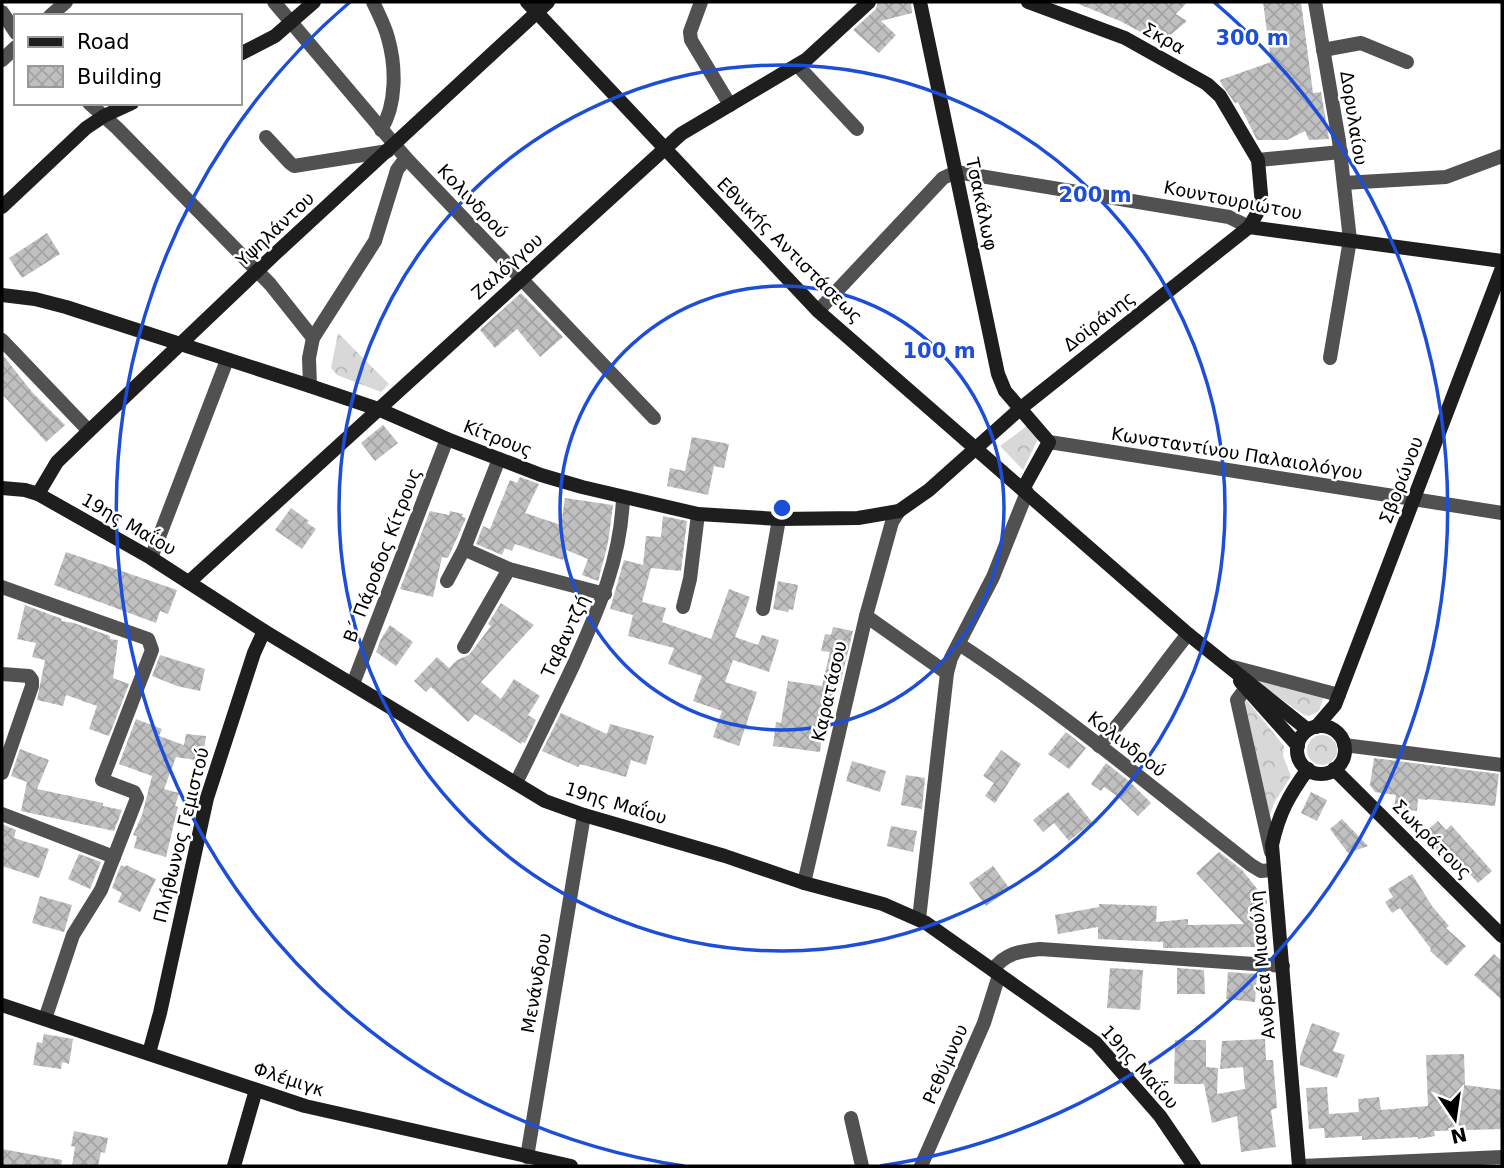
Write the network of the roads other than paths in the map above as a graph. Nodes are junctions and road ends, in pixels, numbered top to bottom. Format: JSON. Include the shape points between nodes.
{"nodes":[{"id":1,"x":66,"y":2,"type":"edge"},
{"id":2,"x":274,"y":2,"type":"edge"},
{"id":3,"x":314,"y":2,"type":"edge"},
{"id":4,"x":373,"y":2,"type":"edge"},
{"id":5,"x":548,"y":2,"type":"edge"},
{"id":6,"x":701,"y":2,"type":"edge"},
{"id":7,"x":869,"y":2,"type":"edge"},
{"id":8,"x":920,"y":2,"type":"edge"},
{"id":9,"x":1028,"y":2,"type":"edge"},
{"id":10,"x":1315,"y":2,"type":"edge"},
{"id":11,"x":532,"y":7,"type":"edge"},
{"id":12,"x":2,"y":12,"type":"edge"},
{"id":13,"x":52,"y":14,"type":"edge"},
{"id":14,"x":292,"y":22,"type":"junction"},
{"id":15,"x":14,"y":30,"type":"edge"},
{"id":16,"x":1323,"y":50,"type":"junction"},
{"id":17,"x":242,"y":53,"type":"edge"},
{"id":18,"x":1407,"y":62,"type":"dead end"},
{"id":19,"x":797,"y":65,"type":"junction"},
{"id":20,"x":91,"y":105,"type":"edge"},
{"id":21,"x":128,"y":105,"type":"edge"},
{"id":22,"x":730,"y":105,"type":"junction"},
{"id":23,"x":104,"y":116,"type":"junction"},
{"id":24,"x":857,"y":129,"type":"dead end"},
{"id":25,"x":381,"y":130,"type":"junction"},
{"id":26,"x":265,"y":137,"type":"dead end"},
{"id":27,"x":391,"y":148,"type":"junction"},
{"id":28,"x":664,"y":148,"type":"junction"},
{"id":29,"x":1341,"y":152,"type":"junction"},
{"id":30,"x":1502,"y":156,"type":"edge"},
{"id":31,"x":406,"y":158,"type":"junction"},
{"id":32,"x":1258,"y":160,"type":"junction"},
{"id":33,"x":956,"y":172,"type":"junction"},
{"id":34,"x":1344,"y":183,"type":"junction"},
{"id":35,"x":2,"y":207,"type":"edge"},
{"id":36,"x":1249,"y":227,"type":"junction"},
{"id":37,"x":1350,"y":240,"type":"junction"},
{"id":38,"x":1502,"y":261,"type":"edge"},
{"id":39,"x":1502,"y":268,"type":"edge"},
{"id":40,"x":258,"y":272,"type":"junction"},
{"id":41,"x":520,"y":279,"type":"junction"},
{"id":42,"x":2,"y":295,"type":"edge"},
{"id":43,"x":818,"y":311,"type":"junction"},
{"id":44,"x":313,"y":338,"type":"junction"},
{"id":45,"x":2,"y":340,"type":"edge"},
{"id":46,"x":181,"y":345,"type":"junction"},
{"id":47,"x":1330,"y":358,"type":"dead end"},
{"id":48,"x":227,"y":360,"type":"junction"},
{"id":49,"x":310,"y":386,"type":"junction"},
{"id":50,"x":1021,"y":408,"type":"junction"},
{"id":51,"x":378,"y":410,"type":"junction"},
{"id":52,"x":654,"y":418,"type":"dead end"},
{"id":53,"x":89,"y":431,"type":"junction"},
{"id":54,"x":447,"y":439,"type":"junction"},
{"id":55,"x":1049,"y":442,"type":"junction"},
{"id":56,"x":975,"y":447,"type":"junction"},
{"id":57,"x":499,"y":459,"type":"junction"},
{"id":58,"x":2,"y":488,"type":"edge"},
{"id":59,"x":1025,"y":490,"type":"junction"},
{"id":60,"x":38,"y":494,"type":"junction"},
{"id":61,"x":623,"y":498,"type":"junction"},
{"id":62,"x":1413,"y":500,"type":"junction"},
{"id":63,"x":899,"y":511,"type":"junction"},
{"id":64,"x":698,"y":513,"type":"junction"},
{"id":65,"x":1502,"y":513,"type":"edge"},
{"id":66,"x":779,"y":519,"type":"junction"},
{"id":67,"x":464,"y":549,"type":"junction"},
{"id":68,"x":151,"y":558,"type":"junction"},
{"id":69,"x":509,"y":569,"type":"junction"},
{"id":70,"x":447,"y":580,"type":"dead end"},
{"id":71,"x":189,"y":582,"type":"junction"},
{"id":72,"x":2,"y":587,"type":"edge"},
{"id":73,"x":605,"y":594,"type":"junction"},
{"id":74,"x":684,"y":607,"type":"dead end"},
{"id":75,"x":763,"y":609,"type":"dead end"},
{"id":76,"x":866,"y":615,"type":"junction"},
{"id":77,"x":264,"y":631,"type":"junction"},
{"id":78,"x":1188,"y":634,"type":"junction"},
{"id":79,"x":958,"y":644,"type":"junction"},
{"id":80,"x":464,"y":647,"type":"dead end"},
{"id":81,"x":1230,"y":668,"type":"junction"},
{"id":82,"x":947,"y":673,"type":"junction"},
{"id":83,"x":2,"y":674,"type":"edge"},
{"id":84,"x":353,"y":684,"type":"junction"},
{"id":85,"x":1246,"y":688,"type":"junction"},
{"id":86,"x":1337,"y":700,"type":"junction"},
{"id":87,"x":1312,"y":729,"type":"junction"},
{"id":88,"x":1341,"y":739,"type":"junction"},
{"id":89,"x":1099,"y":746,"type":"junction"},
{"id":90,"x":1298,"y":746,"type":"junction"},
{"id":91,"x":1502,"y":765,"type":"edge"},
{"id":92,"x":1308,"y":769,"type":"junction"},
{"id":93,"x":1334,"y":769,"type":"junction"},
{"id":94,"x":2,"y":773,"type":"edge"},
{"id":95,"x":516,"y":783,"type":"junction"},
{"id":96,"x":2,"y":814,"type":"edge"},
{"id":97,"x":584,"y":816,"type":"junction"},
{"id":98,"x":114,"y":857,"type":"junction"},
{"id":99,"x":1272,"y":864,"type":"junction"},
{"id":100,"x":804,"y":883,"type":"junction"},
{"id":101,"x":919,"y":919,"type":"junction"},
{"id":102,"x":1502,"y":936,"type":"edge"},
{"id":103,"x":1283,"y":966,"type":"junction"},
{"id":104,"x":996,"y":972,"type":"junction"},
{"id":105,"x":2,"y":1005,"type":"edge"},
{"id":106,"x":45,"y":1019,"type":"junction"},
{"id":107,"x":149,"y":1053,"type":"junction"},
{"id":108,"x":256,"y":1090,"type":"junction"},
{"id":109,"x":850,"y":1118,"type":"dead end"},
{"id":110,"x":527,"y":1157,"type":"junction"},
{"id":111,"x":1502,"y":1157,"type":"edge"},
{"id":112,"x":234,"y":1166,"type":"edge"},
{"id":113,"x":571,"y":1166,"type":"edge"},
{"id":114,"x":862,"y":1166,"type":"edge"},
{"id":115,"x":922,"y":1166,"type":"edge"},
{"id":116,"x":1194,"y":1166,"type":"edge"},
{"id":117,"x":1301,"y":1166,"type":"edge"}],
"edges":[{"from":1,"to":13,"type":"street"},
{"from":2,"to":14,"type":"street","name":"Κολινδρού"},
{"from":3,"to":14,"type":"street"},
{"from":4,"to":25,"type":"street","via":[[388,38],[394,81],[389,117]]},
{"from":5,"to":11,"type":"street","name":"Υψηλάντου"},
{"from":6,"to":22,"type":"street","via":[[691,40]]},
{"from":7,"to":19,"type":"street","name":"Ζαλόγγου"},
{"from":8,"to":33,"type":"street","name":"Τσακάλωφ"},
{"from":9,"to":32,"type":"street","name":"Σκρα","via":[[1125,38],[1207,84],[1220,96]]},
{"from":10,"to":16,"type":"street","name":"Δορυλαίου"},
{"from":11,"to":27,"type":"street","name":"Υψηλάντου"},
{"from":11,"to":28,"type":"street","name":"Εθνικής Αντιστάσεως"},
{"from":12,"to":15,"type":"street"},
{"from":14,"to":17,"type":"street"},
{"from":14,"to":25,"type":"street","name":"Κολινδρού"},
{"from":16,"to":18,"type":"street","via":[[1361,43]]},
{"from":16,"to":29,"type":"street","name":"Δορυλαίου"},
{"from":19,"to":22,"type":"street","name":"Ζαλόγγου"},
{"from":19,"to":24,"type":"street"},
{"from":20,"to":23,"type":"street"},
{"from":21,"to":23,"type":"street"},
{"from":22,"to":28,"type":"street","name":"Ζαλόγγου"},
{"from":23,"to":35,"type":"street"},
{"from":23,"to":40,"type":"street"},
{"from":25,"to":27,"type":"street","name":"Κολινδρού"},
{"from":26,"to":27,"type":"street","via":[[294,166]]},
{"from":27,"to":31,"type":"street","name":"Κολινδρού"},
{"from":27,"to":40,"type":"street","name":"Υψηλάντου"},
{"from":28,"to":41,"type":"street","name":"Ζαλόγγου"},
{"from":28,"to":43,"type":"street","name":"Εθνικής Αντιστάσεως"},
{"from":29,"to":32,"type":"street"},
{"from":29,"to":34,"type":"street","name":"Δορυλαίου"},
{"from":30,"to":34,"type":"street","via":[[1446,177]]},
{"from":31,"to":41,"type":"street","name":"Κολινδρού"},
{"from":31,"to":44,"type":"street","via":[[397,170],[375,242]]},
{"from":32,"to":36,"type":"street","name":"Σκρα","via":[[1262,205]]},
{"from":33,"to":36,"type":"street","name":"Κουντουριώτου","via":[[1229,217]]},
{"from":33,"to":43,"type":"street","via":[[943,178]]},
{"from":33,"to":50,"type":"street","name":"Τσακάλωφ","via":[[998,374],[1005,391]]},
{"from":34,"to":37,"type":"street","name":"Δορυλαίου"},
{"from":36,"to":37,"type":"street","name":"Κουντουριώτου"},
{"from":36,"to":50,"type":"street","name":"Δοϊράνης"},
{"from":37,"to":38,"type":"street","name":"Κουντουριώτου"},
{"from":37,"to":47,"type":"street","name":"Δορυλαίου"},
{"from":39,"to":62,"type":"street","name":"Σβορώνου"},
{"from":40,"to":44,"type":"street"},
{"from":40,"to":46,"type":"street","name":"Υψηλάντου"},
{"from":41,"to":51,"type":"street","name":"Ζαλόγγου"},
{"from":41,"to":52,"type":"street","name":"Κολινδρού"},
{"from":42,"to":46,"type":"street","name":"Κίτρους","via":[[66,307]]},
{"from":43,"to":56,"type":"street","name":"Εθνικής Αντιστάσεως"},
{"from":44,"to":49,"type":"street"},
{"from":45,"to":53,"type":"street"},
{"from":46,"to":48,"type":"street","name":"Κίτρους"},
{"from":46,"to":53,"type":"street","name":"Υψηλάντου"},
{"from":48,"to":49,"type":"street","name":"Κίτρους"},
{"from":48,"to":68,"type":"street"},
{"from":49,"to":51,"type":"street","name":"Κίτρους"},
{"from":50,"to":55,"type":"street","name":"Τσακάλωφ"},
{"from":50,"to":56,"type":"street","name":"Δοϊράνης"},
{"from":51,"to":54,"type":"street","name":"Κίτρους"},
{"from":51,"to":71,"type":"street","name":"Ζαλόγγου"},
{"from":53,"to":60,"type":"street","name":"Υψηλάντου","via":[[57,462]]},
{"from":54,"to":57,"type":"street","name":"Κίτρους"},
{"from":54,"to":84,"type":"street","name":"Β΄ Πάροδος Κίτρους"},
{"from":55,"to":59,"type":"street"},
{"from":55,"to":62,"type":"street","name":"Κωνσταντίνου Παλαιολόγου"},
{"from":56,"to":59,"type":"street","name":"Εθνικής Αντιστάσεως"},
{"from":56,"to":63,"type":"street","name":"Κίτρους"},
{"from":57,"to":61,"type":"street","name":"Κίτρους"},
{"from":57,"to":67,"type":"street"},
{"from":58,"to":60,"type":"street","name":"19ης Μαΐου"},
{"from":59,"to":78,"type":"street","name":"Εθνικής Αντιστάσεως"},
{"from":59,"to":79,"type":"street","via":[[993,577]]},
{"from":60,"to":68,"type":"street","name":"19ης Μαΐου"},
{"from":61,"to":64,"type":"street","name":"Κίτρους"},
{"from":61,"to":73,"type":"street","name":"Ταβαντζή","via":[[619,542]]},
{"from":62,"to":65,"type":"street","name":"Κωνσταντίνου Παλαιολόγου"},
{"from":62,"to":86,"type":"street","name":"Σβορώνου"},
{"from":63,"to":66,"type":"street","name":"Κίτρους","via":[[858,518]]},
{"from":63,"to":76,"type":"street","name":"Καρατάσου"},
{"from":64,"to":66,"type":"street","name":"Κίτρους"},
{"from":64,"to":74,"type":"street"},
{"from":66,"to":75,"type":"street"},
{"from":67,"to":69,"type":"street"},
{"from":67,"to":70,"type":"street"},
{"from":68,"to":71,"type":"street","name":"19ης Μαΐου"},
{"from":69,"to":73,"type":"street"},
{"from":69,"to":80,"type":"street"},
{"from":71,"to":77,"type":"street","name":"19ης Μαΐου"},
{"from":72,"to":98,"type":"street","via":[[151,643],[103,776],[105,782],[134,792],[137,798]]},
{"from":73,"to":95,"type":"street","name":"Ταβαντζή"},
{"from":76,"to":82,"type":"street"},
{"from":76,"to":100,"type":"street","name":"Καρατάσου"},
{"from":77,"to":84,"type":"street","name":"19ης Μαΐου"},
{"from":77,"to":107,"type":"street","name":"Πλήθωνος Γεμιστού","via":[[207,798]]},
{"from":78,"to":81,"type":"street","name":"Εθνικής Αντιστάσεως"},
{"from":78,"to":89,"type":"street"},
{"from":79,"to":82,"type":"street"},
{"from":79,"to":89,"type":"street","name":"Κολινδρού"},
{"from":81,"to":85,"type":"street"},
{"from":81,"to":86,"type":"street"},
{"from":81,"to":87,"type":"street"},
{"from":82,"to":101,"type":"street"},
{"from":83,"to":94,"type":"street","via":[[29,676],[32,686]]},
{"from":84,"to":95,"type":"street","name":"19ης Μαΐου"},
{"from":85,"to":90,"type":"street"},
{"from":85,"to":99,"type":"street","via":[[1237,700]]},
{"from":86,"to":87,"type":"street"},
{"from":86,"to":88,"type":"street"},
{"from":87,"to":88,"type":"street","via":[[1327,727]]},
{"from":87,"to":90,"type":"street","via":[[1303,734]]},
{"from":88,"to":91,"type":"street"},
{"from":88,"to":93,"type":"street","via":[[1343,759]]},
{"from":89,"to":99,"type":"street","name":"Κολινδρού","via":[[1251,865],[1261,871]]},
{"from":90,"to":92,"type":"street","via":[[1299,759]]},
{"from":92,"to":93,"type":"street","via":[[1321,773]]},
{"from":92,"to":99,"type":"street","name":"Ανδρέα Μιαούλη","via":[[1276,823]]},
{"from":93,"to":102,"type":"street","name":"Σωκράτους"},
{"from":95,"to":97,"type":"street","name":"19ης Μαΐου","via":[[545,801]]},
{"from":96,"to":98,"type":"street"},
{"from":97,"to":100,"type":"street","name":"19ης Μαΐου"},
{"from":97,"to":110,"type":"street","name":"Μενάνδρου"},
{"from":98,"to":106,"type":"street","via":[[74,935]]},
{"from":99,"to":103,"type":"street","name":"Ανδρέα Μιαούλη"},
{"from":100,"to":101,"type":"street","name":"19ης Μαΐου","via":[[883,904]]},
{"from":101,"to":104,"type":"street","name":"19ης Μαΐου"},
{"from":103,"to":104,"type":"street","via":[[1040,949],[1011,954],[999,961]]},
{"from":103,"to":117,"type":"street","name":"Ανδρέα Μιαούλη"},
{"from":104,"to":115,"type":"street","name":"Ρεθύμνου","via":[[984,1023]]},
{"from":104,"to":116,"type":"street","name":"19ης Μαΐου","via":[[1096,1043],[1160,1116]]},
{"from":105,"to":106,"type":"street","name":"Φλέμιγκ"},
{"from":106,"to":107,"type":"street","name":"Φλέμιγκ"},
{"from":107,"to":108,"type":"street","name":"Φλέμιγκ"},
{"from":108,"to":110,"type":"street","name":"Φλέμιγκ","via":[[344,1116]]},
{"from":108,"to":112,"type":"street"},
{"from":109,"to":114,"type":"street"},
{"from":110,"to":113,"type":"street","name":"Φλέμιγκ"},
{"from":111,"to":117,"type":"street"}]}
